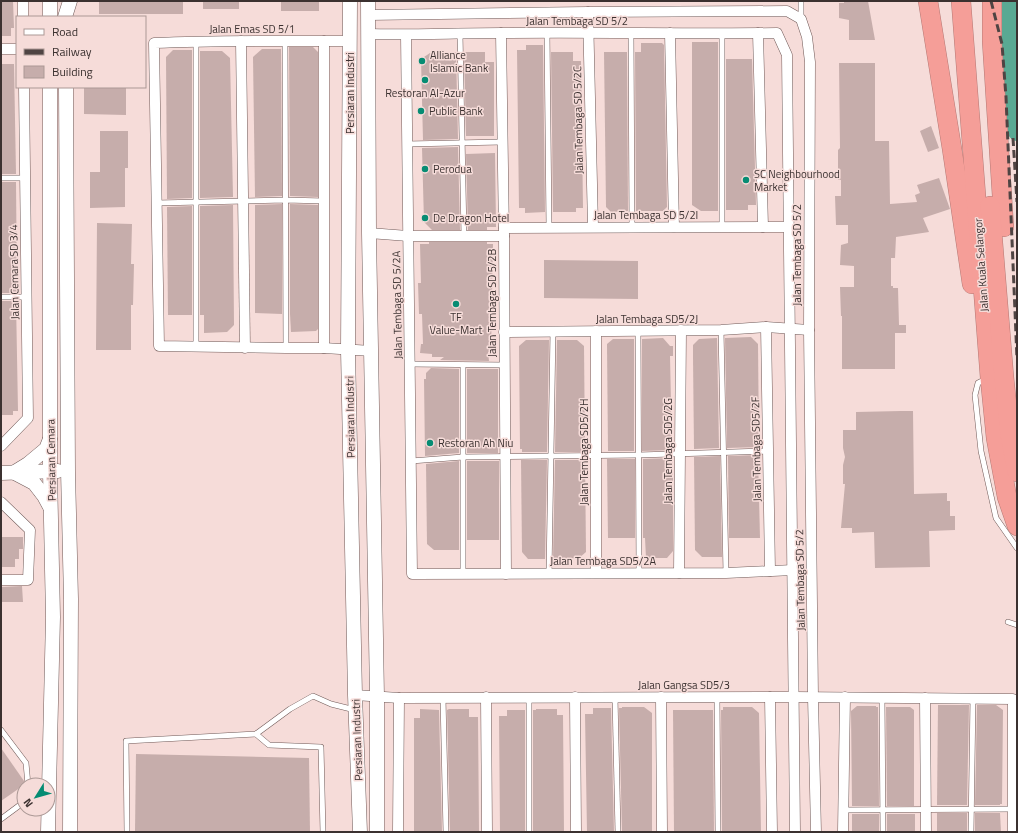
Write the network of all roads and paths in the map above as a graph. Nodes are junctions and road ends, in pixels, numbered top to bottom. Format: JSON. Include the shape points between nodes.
{"nodes":[{"id":1,"x":23,"y":1,"type":"edge"},
{"id":2,"x":50,"y":1,"type":"edge"},
{"id":3,"x":65,"y":1,"type":"edge"},
{"id":4,"x":70,"y":1,"type":"edge"},
{"id":5,"x":350,"y":1,"type":"edge"},
{"id":6,"x":801,"y":1,"type":"edge"},
{"id":7,"x":928,"y":1,"type":"edge"},
{"id":8,"x":992,"y":1,"type":"edge"},
{"id":9,"x":961,"y":7,"type":"edge"},
{"id":10,"x":368,"y":8,"type":"edge"},
{"id":11,"x":588,"y":12,"type":"junction"},
{"id":12,"x":23,"y":16,"type":"edge"},
{"id":13,"x":50,"y":16,"type":"edge"},
{"id":14,"x":65,"y":16,"type":"edge"},
{"id":15,"x":65,"y":16,"type":"edge"},
{"id":16,"x":801,"y":19,"type":"junction"},
{"id":17,"x":501,"y":33,"type":"junction"},
{"id":18,"x":547,"y":33,"type":"junction"},
{"id":19,"x":588,"y":33,"type":"junction"},
{"id":20,"x":631,"y":33,"type":"junction"},
{"id":21,"x":670,"y":33,"type":"junction"},
{"id":22,"x":758,"y":33,"type":"junction"},
{"id":23,"x":369,"y":34,"type":"junction"},
{"id":24,"x":406,"y":34,"type":"junction"},
{"id":25,"x":460,"y":34,"type":"junction"},
{"id":26,"x":722,"y":34,"type":"junction"},
{"id":27,"x":285,"y":40,"type":"junction"},
{"id":28,"x":196,"y":41,"type":"junction"},
{"id":29,"x":241,"y":41,"type":"junction"},
{"id":30,"x":324,"y":41,"type":"junction"},
{"id":31,"x":350,"y":41,"type":"junction"},
{"id":32,"x":1,"y":49,"type":"edge"},
{"id":33,"x":16,"y":49,"type":"edge"},
{"id":34,"x":24,"y":88,"type":"edge"},
{"id":35,"x":50,"y":88,"type":"edge"},
{"id":36,"x":66,"y":88,"type":"edge"},
{"id":37,"x":502,"y":142,"type":"junction"},
{"id":38,"x":462,"y":143,"type":"junction"},
{"id":39,"x":407,"y":144,"type":"junction"},
{"id":40,"x":1,"y":178,"type":"edge"},
{"id":41,"x":25,"y":178,"type":"junction"},
{"id":42,"x":244,"y":200,"type":"junction"},
{"id":43,"x":285,"y":200,"type":"junction"},
{"id":44,"x":196,"y":201,"type":"junction"},
{"id":45,"x":324,"y":201,"type":"junction"},
{"id":46,"x":157,"y":203,"type":"junction"},
{"id":47,"x":549,"y":227,"type":"junction"},
{"id":48,"x":593,"y":227,"type":"junction"},
{"id":49,"x":632,"y":227,"type":"junction"},
{"id":50,"x":674,"y":227,"type":"junction"},
{"id":51,"x":722,"y":227,"type":"junction"},
{"id":52,"x":763,"y":227,"type":"junction"},
{"id":53,"x":788,"y":227,"type":"junction"},
{"id":54,"x":504,"y":232,"type":"junction"},
{"id":55,"x":369,"y":234,"type":"junction"},
{"id":56,"x":408,"y":236,"type":"junction"},
{"id":57,"x":464,"y":236,"type":"junction"},
{"id":58,"x":996,"y":276,"type":"junction"},
{"id":59,"x":1,"y":298,"type":"edge"},
{"id":60,"x":26,"y":298,"type":"junction"},
{"id":61,"x":985,"y":310,"type":"junction"},
{"id":62,"x":766,"y":327,"type":"junction"},
{"id":63,"x":790,"y":329,"type":"junction"},
{"id":64,"x":681,"y":330,"type":"junction"},
{"id":65,"x":721,"y":330,"type":"junction"},
{"id":66,"x":809,"y":330,"type":"junction"},
{"id":67,"x":553,"y":331,"type":"junction"},
{"id":68,"x":596,"y":331,"type":"junction"},
{"id":69,"x":638,"y":331,"type":"junction"},
{"id":70,"x":504,"y":332,"type":"junction"},
{"id":71,"x":196,"y":347,"type":"junction"},
{"id":72,"x":245,"y":348,"type":"junction"},
{"id":73,"x":286,"y":348,"type":"junction"},
{"id":74,"x":324,"y":348,"type":"junction"},
{"id":75,"x":348,"y":350,"type":"junction"},
{"id":76,"x":372,"y":351,"type":"junction"},
{"id":77,"x":410,"y":364,"type":"junction"},
{"id":78,"x":463,"y":364,"type":"junction"},
{"id":79,"x":504,"y":365,"type":"junction"},
{"id":80,"x":990,"y":378,"type":"junction"},
{"id":81,"x":50,"y":439,"type":"junction"},
{"id":82,"x":1,"y":446,"type":"edge"},
{"id":83,"x":768,"y":452,"type":"junction"},
{"id":84,"x":723,"y":453,"type":"junction"},
{"id":85,"x":680,"y":454,"type":"junction"},
{"id":86,"x":596,"y":455,"type":"junction"},
{"id":87,"x":639,"y":455,"type":"junction"},
{"id":88,"x":551,"y":456,"type":"junction"},
{"id":89,"x":463,"y":457,"type":"junction"},
{"id":90,"x":505,"y":457,"type":"junction"},
{"id":91,"x":411,"y":461,"type":"junction"},
{"id":92,"x":68,"y":471,"type":"junction"},
{"id":93,"x":50,"y":472,"type":"junction"},
{"id":94,"x":1017,"y":472,"type":"edge"},
{"id":95,"x":8,"y":473,"type":"edge"},
{"id":96,"x":1,"y":502,"type":"edge"},
{"id":97,"x":52,"y":510,"type":"junction"},
{"id":98,"x":1017,"y":526,"type":"edge"},
{"id":99,"x":1017,"y":548,"type":"edge"},
{"id":100,"x":793,"y":570,"type":"junction"},
{"id":101,"x":770,"y":571,"type":"junction"},
{"id":102,"x":726,"y":572,"type":"junction"},
{"id":103,"x":596,"y":573,"type":"junction"},
{"id":104,"x":639,"y":573,"type":"junction"},
{"id":105,"x":679,"y":573,"type":"junction"},
{"id":106,"x":412,"y":574,"type":"joint"},
{"id":107,"x":463,"y":574,"type":"junction"},
{"id":108,"x":506,"y":574,"type":"junction"},
{"id":109,"x":549,"y":574,"type":"junction"},
{"id":110,"x":1,"y":580,"type":"edge"},
{"id":111,"x":1008,"y":622,"type":"dead end"},
{"id":112,"x":1017,"y":625,"type":"edge"},
{"id":113,"x":355,"y":695,"type":"junction"},
{"id":114,"x":377,"y":696,"type":"junction"},
{"id":115,"x":794,"y":696,"type":"junction"},
{"id":116,"x":486,"y":697,"type":"junction"},
{"id":117,"x":529,"y":697,"type":"junction"},
{"id":118,"x":575,"y":697,"type":"junction"},
{"id":119,"x":615,"y":697,"type":"junction"},
{"id":120,"x":661,"y":697,"type":"junction"},
{"id":121,"x":717,"y":697,"type":"junction"},
{"id":122,"x":770,"y":697,"type":"junction"},
{"id":123,"x":813,"y":697,"type":"junction"},
{"id":124,"x":845,"y":697,"type":"junction"},
{"id":125,"x":882,"y":697,"type":"junction"},
{"id":126,"x":399,"y":698,"type":"junction"},
{"id":127,"x":443,"y":698,"type":"junction"},
{"id":128,"x":925,"y":698,"type":"junction"},
{"id":129,"x":973,"y":698,"type":"junction"},
{"id":130,"x":356,"y":710,"type":"junction"},
{"id":131,"x":1,"y":730,"type":"edge"},
{"id":132,"x":256,"y":734,"type":"junction"},
{"id":133,"x":27,"y":777,"type":"edge"},
{"id":134,"x":16,"y":808,"type":"edge"},
{"id":135,"x":971,"y":809,"type":"junction"},
{"id":136,"x":1015,"y":809,"type":"edge"},
{"id":137,"x":843,"y":810,"type":"junction"},
{"id":138,"x":882,"y":810,"type":"junction"},
{"id":139,"x":926,"y":810,"type":"junction"},
{"id":140,"x":1,"y":819,"type":"edge"},
{"id":141,"x":48,"y":832,"type":"edge"},
{"id":142,"x":70,"y":832,"type":"edge"},
{"id":143,"x":127,"y":832,"type":"edge"},
{"id":144,"x":323,"y":832,"type":"edge"},
{"id":145,"x":360,"y":832,"type":"edge"},
{"id":146,"x":377,"y":832,"type":"edge"},
{"id":147,"x":398,"y":832,"type":"edge"},
{"id":148,"x":446,"y":832,"type":"edge"},
{"id":149,"x":487,"y":832,"type":"edge"},
{"id":150,"x":529,"y":832,"type":"edge"},
{"id":151,"x":576,"y":832,"type":"edge"},
{"id":152,"x":618,"y":832,"type":"edge"},
{"id":153,"x":662,"y":832,"type":"edge"},
{"id":154,"x":718,"y":832,"type":"edge"},
{"id":155,"x":772,"y":832,"type":"edge"},
{"id":156,"x":796,"y":832,"type":"edge"},
{"id":157,"x":816,"y":832,"type":"edge"},
{"id":158,"x":843,"y":832,"type":"edge"},
{"id":159,"x":883,"y":832,"type":"edge"},
{"id":160,"x":926,"y":832,"type":"edge"},
{"id":161,"x":971,"y":832,"type":"edge"},
{"id":162,"x":1013,"y":832,"type":"edge"}],
"edges":[{"from":1,"to":12,"type":"street"},
{"from":2,"to":13,"type":"street"},
{"from":3,"to":14,"type":"street"},
{"from":4,"to":15,"type":"street"},
{"from":5,"to":31,"type":"street","name":"Persiaran Industri"},
{"from":6,"to":16,"type":"lane"},
{"from":7,"to":61,"type":"highway","via":[[971,283]]},
{"from":8,"to":58,"type":"highway","via":[[992,41],[1006,249]]},
{"from":9,"to":58,"type":"highway","name":"Jalan Kuala Selangor"},
{"from":9,"to":61,"type":"highway","name":"Jalan Kuala Selangor","via":[[955,40],[966,67]]},
{"from":10,"to":11,"type":"street","name":"Jalan Tembaga SD 5/2"},
{"from":10,"to":23,"type":"street","name":"Persiaran Industri"},
{"from":11,"to":16,"type":"street","name":"Jalan Tembaga SD 5/2","via":[[787,11]]},
{"from":11,"to":19,"type":"street","name":"Jalan Tembaga SD 5/2C"},
{"from":16,"to":66,"type":"street","name":"Jalan Tembaga SD 5/2","via":[[807,37],[810,62]]},
{"from":17,"to":18,"type":"street","name":"Jalan Tembaga SD 5/2"},
{"from":17,"to":25,"type":"street","name":"Jalan Tembaga SD 5/2"},
{"from":17,"to":37,"type":"street","name":"Jalan Tembaga SD 5/2B"},
{"from":18,"to":19,"type":"street","name":"Jalan Tembaga SD 5/2"},
{"from":18,"to":47,"type":"lane"},
{"from":19,"to":20,"type":"street","name":"Jalan Tembaga SD 5/2"},
{"from":19,"to":48,"type":"street","name":"Jalan Tembaga SD 5/2C"},
{"from":20,"to":21,"type":"street","name":"Jalan Tembaga SD 5/2"},
{"from":20,"to":49,"type":"lane"},
{"from":21,"to":26,"type":"street","name":"Jalan Tembaga SD 5/2"},
{"from":21,"to":50,"type":"street"},
{"from":22,"to":26,"type":"street","name":"Jalan Tembaga SD 5/2"},
{"from":22,"to":52,"type":"street"},
{"from":22,"to":53,"type":"street","name":"Jalan Tembaga SD 5/2","via":[[777,33],[787,55]]},
{"from":23,"to":24,"type":"street","name":"Jalan Tembaga SD 5/2"},
{"from":23,"to":55,"type":"street","name":"Persiaran Industri"},
{"from":24,"to":25,"type":"street","name":"Jalan Tembaga SD 5/2"},
{"from":24,"to":39,"type":"street","name":"Jalan Tembaga SD 5/2A"},
{"from":25,"to":38,"type":"lane"},
{"from":26,"to":51,"type":"lane"},
{"from":27,"to":29,"type":"street","name":"Jalan Emas SD 5/1"},
{"from":27,"to":30,"type":"street","name":"Jalan Emas SD 5/1"},
{"from":27,"to":43,"type":"lane"},
{"from":28,"to":29,"type":"street","name":"Jalan Emas SD 5/1"},
{"from":28,"to":44,"type":"lane"},
{"from":28,"to":46,"type":"street","name":"Jalan Emas SD 5/1","via":[[154,43]]},
{"from":29,"to":42,"type":"street"},
{"from":30,"to":31,"type":"street","name":"Jalan Emas SD 5/1"},
{"from":30,"to":45,"type":"street"},
{"from":31,"to":75,"type":"street","name":"Persiaran Industri"},
{"from":32,"to":33,"type":"street"},
{"from":34,"to":41,"type":"street","name":"Jalan Cemara SD 3/4"},
{"from":35,"to":81,"type":"street","name":"Persiaran Cemara"},
{"from":36,"to":92,"type":"street","name":"Persiaran Cemara"},
{"from":37,"to":38,"type":"lane"},
{"from":37,"to":54,"type":"street","name":"Jalan Tembaga SD 5/2B"},
{"from":38,"to":39,"type":"lane"},
{"from":38,"to":57,"type":"lane"},
{"from":39,"to":56,"type":"street","name":"Jalan Tembaga SD 5/2A"},
{"from":40,"to":41,"type":"lane"},
{"from":41,"to":60,"type":"street","name":"Jalan Cemara SD 3/4"},
{"from":42,"to":43,"type":"lane"},
{"from":42,"to":44,"type":"lane"},
{"from":42,"to":72,"type":"street"},
{"from":43,"to":45,"type":"lane"},
{"from":43,"to":73,"type":"lane"},
{"from":44,"to":46,"type":"lane"},
{"from":44,"to":71,"type":"lane"},
{"from":45,"to":74,"type":"street"},
{"from":46,"to":71,"type":"street","via":[[159,346]]},
{"from":47,"to":48,"type":"street","name":"Jalan Tembaga SD 5/2I"},
{"from":47,"to":54,"type":"street","name":"Jalan Tembaga SD 5/2I"},
{"from":48,"to":49,"type":"street","name":"Jalan Tembaga SD 5/2I"},
{"from":49,"to":50,"type":"street","name":"Jalan Tembaga SD 5/2I"},
{"from":50,"to":51,"type":"street","name":"Jalan Tembaga SD 5/2I"},
{"from":51,"to":52,"type":"street","name":"Jalan Tembaga SD 5/2I"},
{"from":52,"to":53,"type":"street","name":"Jalan Tembaga SD 5/2I"},
{"from":53,"to":63,"type":"street","name":"Jalan Tembaga SD 5/2"},
{"from":54,"to":57,"type":"street","name":"Jalan Tembaga SD 5/2I"},
{"from":54,"to":70,"type":"street","name":"Jalan Tembaga SD 5/2B"},
{"from":55,"to":56,"type":"street","name":"Jalan Tembaga SD 5/2I"},
{"from":55,"to":76,"type":"street","name":"Persiaran Industri"},
{"from":56,"to":57,"type":"street","name":"Jalan Tembaga SD 5/2I"},
{"from":56,"to":77,"type":"street","name":"Jalan Tembaga SD 5/2A"},
{"from":58,"to":94,"type":"highway","name":"Jalan Kuala Selangor","via":[[1010,435]]},
{"from":59,"to":60,"type":"lane"},
{"from":60,"to":82,"type":"street","name":"Jalan Cemara SD 3/4","via":[[28,418]]},
{"from":61,"to":80,"type":"highway","name":"Jalan Kuala Selangor"},
{"from":62,"to":63,"type":"street","name":"Jalan Tembaga SD5/2J"},
{"from":62,"to":65,"type":"street","name":"Jalan Tembaga SD5/2J"},
{"from":62,"to":83,"type":"street","name":"Jalan Tembaga SD5/2F"},
{"from":63,"to":66,"type":"street","name":"Jalan Tembaga SD5/2J"},
{"from":63,"to":100,"type":"street","name":"Jalan Tembaga SD 5/2"},
{"from":64,"to":65,"type":"street","name":"Jalan Tembaga SD5/2J"},
{"from":64,"to":69,"type":"street","name":"Jalan Tembaga SD5/2J"},
{"from":64,"to":85,"type":"street","name":"Jalan Tembaga SD5/2G"},
{"from":65,"to":84,"type":"lane"},
{"from":66,"to":123,"type":"street","name":"Jalan Tembaga SD 5/2"},
{"from":67,"to":68,"type":"street","name":"Jalan Tembaga SD5/2J"},
{"from":67,"to":70,"type":"street","name":"Jalan Tembaga SD5/2J"},
{"from":67,"to":88,"type":"lane"},
{"from":68,"to":69,"type":"street","name":"Jalan Tembaga SD5/2J"},
{"from":68,"to":86,"type":"street","name":"Jalan Tembaga SD5/2H"},
{"from":69,"to":87,"type":"lane"},
{"from":70,"to":79,"type":"street","name":"Jalan Tembaga SD 5/2B"},
{"from":71,"to":72,"type":"street"},
{"from":72,"to":73,"type":"street"},
{"from":73,"to":74,"type":"street"},
{"from":74,"to":75,"type":"street"},
{"from":75,"to":76,"type":"street"},
{"from":75,"to":113,"type":"street","name":"Persiaran Industri"},
{"from":76,"to":114,"type":"street","name":"Persiaran Industri"},
{"from":77,"to":78,"type":"lane"},
{"from":77,"to":91,"type":"street","name":"Jalan Tembaga SD 5/2A"},
{"from":78,"to":79,"type":"lane"},
{"from":78,"to":89,"type":"lane"},
{"from":79,"to":90,"type":"street","name":"Jalan Tembaga SD 5/2B"},
{"from":80,"to":98,"type":"highway","name":"Jalan Kuala Selangor","via":[[996,438],[1007,497]]},
{"from":80,"to":99,"type":"lane","via":[[978,383],[976,395],[981,451],[996,518]]},
{"from":81,"to":93,"type":"street","name":"Persiaran Cemara"},
{"from":81,"to":95,"type":"street","via":[[46,449],[28,464]]},
{"from":83,"to":84,"type":"lane"},
{"from":83,"to":101,"type":"street","name":"Jalan Tembaga SD5/2F"},
{"from":84,"to":85,"type":"lane"},
{"from":84,"to":102,"type":"lane"},
{"from":85,"to":87,"type":"lane"},
{"from":85,"to":105,"type":"street","name":"Jalan Tembaga SD5/2G"},
{"from":86,"to":87,"type":"lane"},
{"from":86,"to":88,"type":"lane"},
{"from":86,"to":103,"type":"street","name":"Jalan Tembaga SD5/2H"},
{"from":87,"to":104,"type":"lane"},
{"from":88,"to":90,"type":"lane"},
{"from":88,"to":109,"type":"lane"},
{"from":89,"to":90,"type":"lane"},
{"from":89,"to":91,"type":"lane"},
{"from":89,"to":107,"type":"lane"},
{"from":90,"to":108,"type":"street","name":"Jalan Tembaga SD 5/2B"},
{"from":91,"to":106,"type":"street","name":"Jalan Tembaga SD 5/2A"},
{"from":92,"to":93,"type":"street"},
{"from":92,"to":142,"type":"street","name":"Persiaran Cemara","via":[[71,600]]},
{"from":93,"to":95,"type":"street"},
{"from":93,"to":97,"type":"street","name":"Persiaran Cemara"},
{"from":95,"to":97,"type":"street","via":[[34,483]]},
{"from":96,"to":110,"type":"street","via":[[30,530],[28,580]]},
{"from":97,"to":141,"type":"street","name":"Persiaran Cemara","via":[[53,617]]},
{"from":100,"to":101,"type":"street","name":"Jalan Tembaga SD5/2A"},
{"from":100,"to":115,"type":"street","name":"Jalan Tembaga SD 5/2"},
{"from":101,"to":102,"type":"street","name":"Jalan Tembaga SD5/2A"},
{"from":102,"to":105,"type":"street","name":"Jalan Tembaga SD5/2A"},
{"from":103,"to":104,"type":"street","name":"Jalan Tembaga SD5/2A"},
{"from":103,"to":109,"type":"street","name":"Jalan Tembaga SD5/2A"},
{"from":104,"to":105,"type":"street","name":"Jalan Tembaga SD5/2A"},
{"from":106,"to":107,"type":"street","name":"Jalan Tembaga SD5/2A"},
{"from":107,"to":108,"type":"street","name":"Jalan Tembaga SD5/2A"},
{"from":108,"to":109,"type":"street","name":"Jalan Tembaga SD5/2A"},
{"from":111,"to":112,"type":"lane"},
{"from":113,"to":114,"type":"street","name":"Jalan Gangsa SD5/3"},
{"from":113,"to":130,"type":"street","name":"Persiaran Industri"},
{"from":114,"to":126,"type":"street","name":"Jalan Gangsa SD5/3"},
{"from":114,"to":146,"type":"street","name":"Persiaran Industri"},
{"from":115,"to":122,"type":"street","name":"Jalan Gangsa SD5/3"},
{"from":115,"to":123,"type":"street","name":"Jalan Gangsa SD5/3"},
{"from":115,"to":156,"type":"street","name":"Jalan Tembaga SD 5/2"},
{"from":116,"to":117,"type":"street","name":"Jalan Gangsa SD5/3"},
{"from":116,"to":127,"type":"street","name":"Jalan Gangsa SD5/3"},
{"from":116,"to":149,"type":"street"},
{"from":117,"to":118,"type":"street","name":"Jalan Gangsa SD5/3"},
{"from":117,"to":150,"type":"lane"},
{"from":118,"to":119,"type":"street","name":"Jalan Gangsa SD5/3"},
{"from":118,"to":151,"type":"street"},
{"from":119,"to":120,"type":"street","name":"Jalan Gangsa SD5/3"},
{"from":119,"to":152,"type":"lane"},
{"from":120,"to":121,"type":"street","name":"Jalan Gangsa SD5/3"},
{"from":120,"to":153,"type":"street"},
{"from":121,"to":122,"type":"street","name":"Jalan Gangsa SD5/3"},
{"from":121,"to":154,"type":"lane"},
{"from":122,"to":155,"type":"street"},
{"from":123,"to":124,"type":"street","name":"Jalan Gangsa SD5/3"},
{"from":123,"to":157,"type":"street","name":"Jalan Tembaga SD 5/2"},
{"from":124,"to":125,"type":"street","name":"Jalan Gangsa SD5/3"},
{"from":124,"to":137,"type":"street"},
{"from":125,"to":128,"type":"street","name":"Jalan Gangsa SD5/3"},
{"from":125,"to":138,"type":"lane"},
{"from":126,"to":127,"type":"street","name":"Jalan Gangsa SD5/3"},
{"from":126,"to":147,"type":"street"},
{"from":127,"to":148,"type":"lane"},
{"from":128,"to":129,"type":"street","name":"Jalan Gangsa SD5/3"},
{"from":128,"to":139,"type":"street"},
{"from":129,"to":135,"type":"lane"},
{"from":129,"to":136,"type":"street","name":"Jalan Gangsa SD5/3","via":[[1013,699]]},
{"from":130,"to":132,"type":"lane","via":[[331,704],[313,696]]},
{"from":130,"to":145,"type":"street","name":"Persiaran Industri"},
{"from":131,"to":133,"type":"lane","via":[[26,763]]},
{"from":132,"to":143,"type":"lane","via":[[126,741]]},
{"from":132,"to":144,"type":"lane","via":[[269,745],[321,747]]},
{"from":134,"to":140,"type":"lane"},
{"from":135,"to":136,"type":"lane"},
{"from":135,"to":139,"type":"lane"},
{"from":135,"to":161,"type":"lane"},
{"from":136,"to":162,"type":"street"},
{"from":137,"to":138,"type":"lane"},
{"from":137,"to":158,"type":"street"},
{"from":138,"to":139,"type":"lane"},
{"from":138,"to":159,"type":"lane"},
{"from":139,"to":160,"type":"street"}]}
